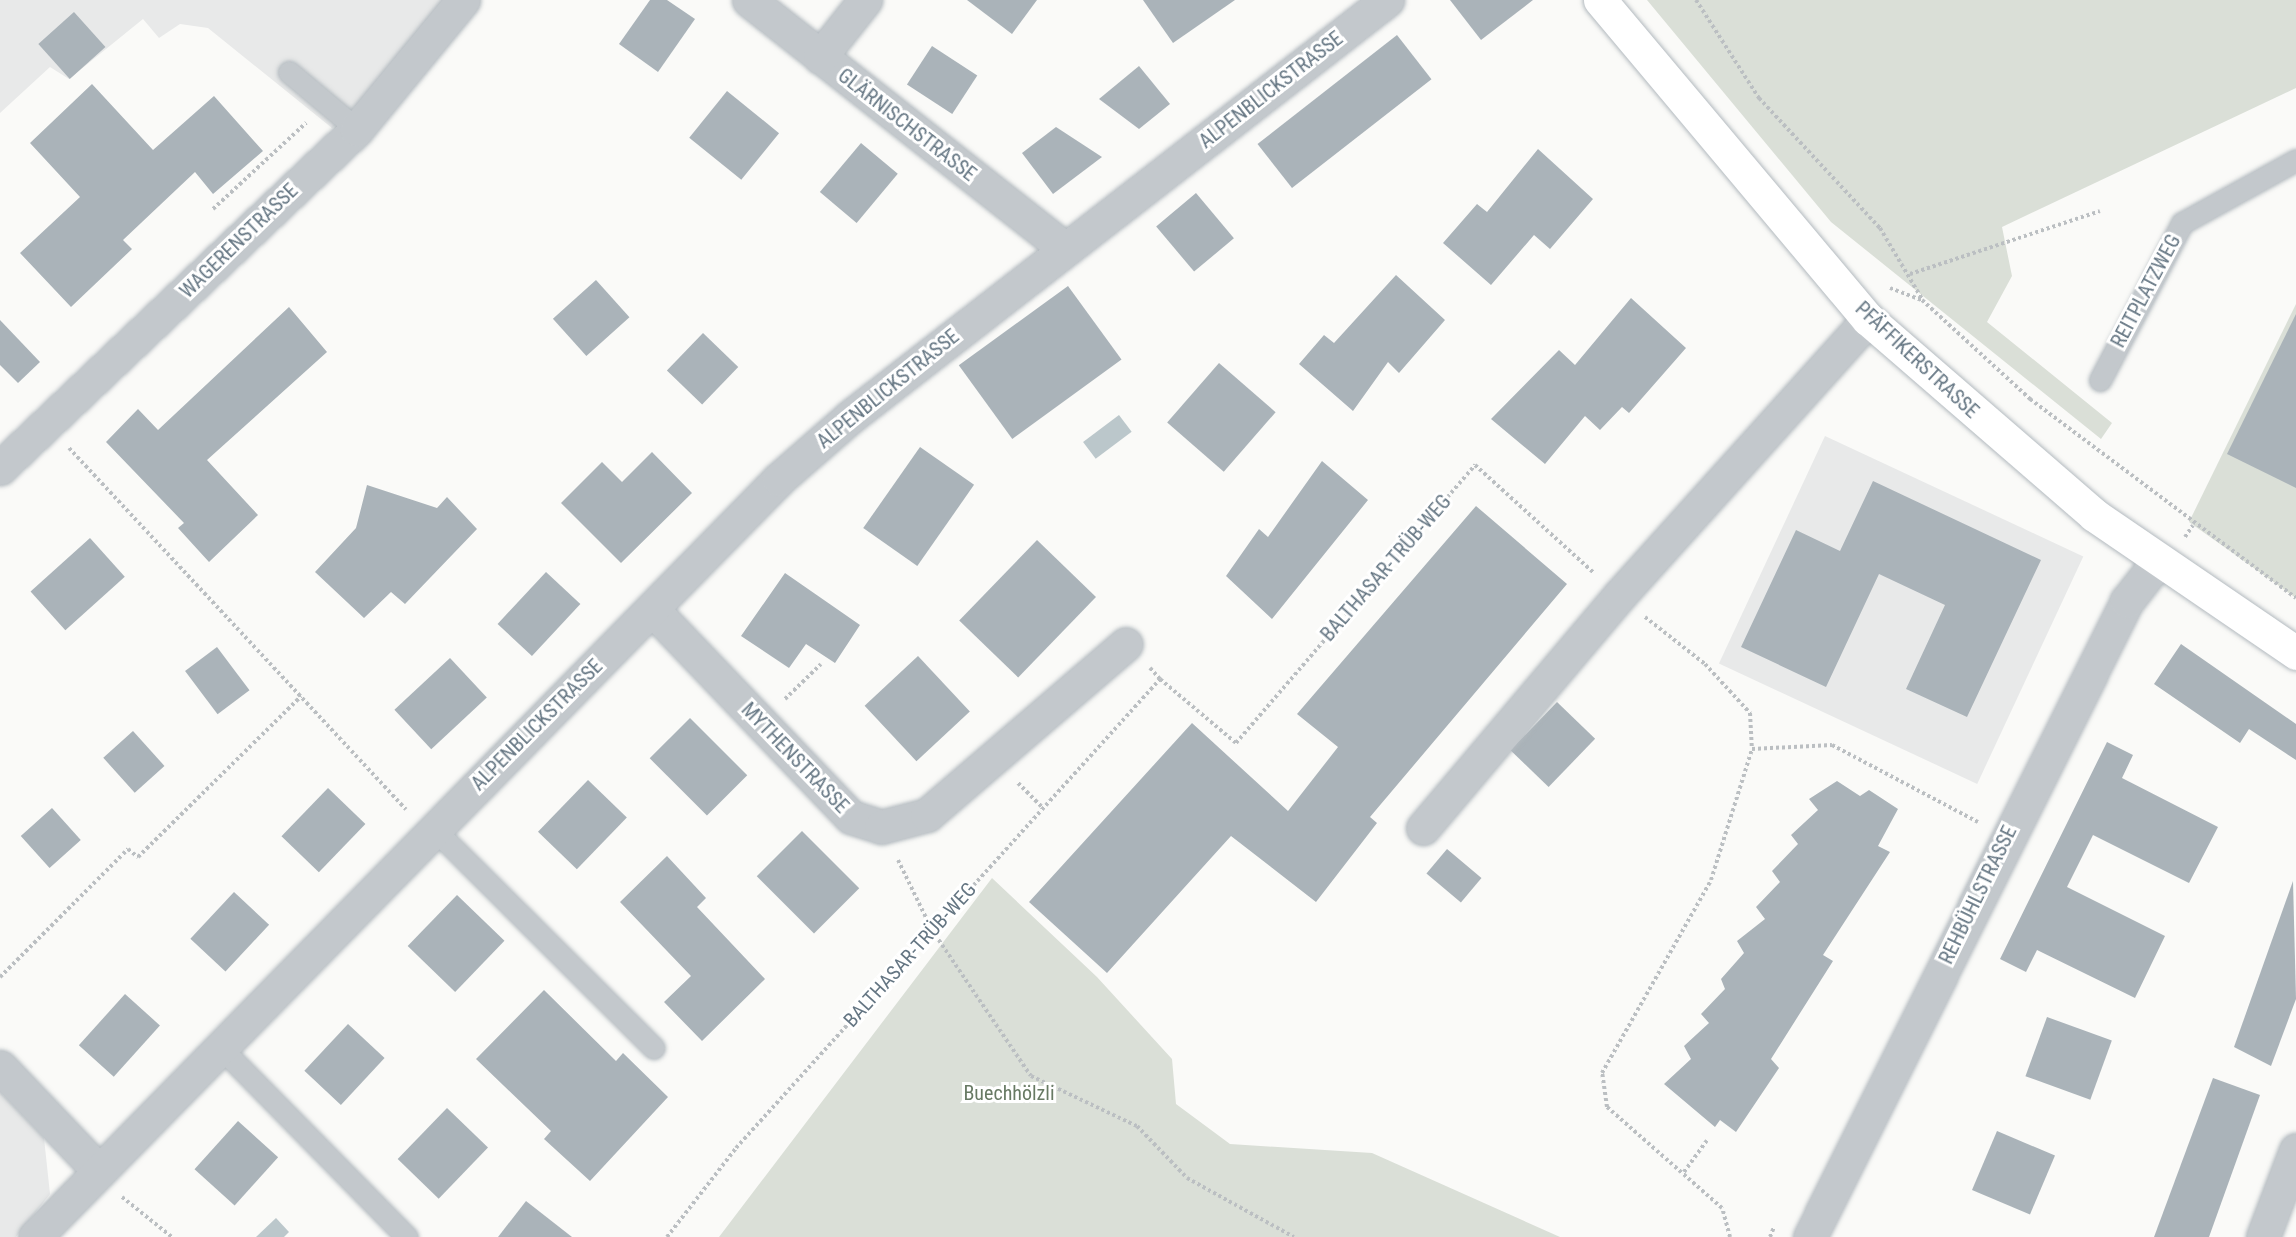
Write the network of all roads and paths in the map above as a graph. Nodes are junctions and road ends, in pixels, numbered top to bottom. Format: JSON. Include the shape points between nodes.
{"nodes":[{"id":1,"x":463,"y":0,"type":"edge"},
{"id":2,"x":749,"y":0,"type":"edge"},
{"id":3,"x":865,"y":0,"type":"edge"},
{"id":4,"x":1388,"y":0,"type":"edge"},
{"id":5,"x":1600,"y":0,"type":"edge"},
{"id":6,"x":1696,"y":0,"type":"edge"},
{"id":7,"x":820,"y":57,"type":"junction"},
{"id":8,"x":289,"y":72,"type":"dead end"},
{"id":9,"x":357,"y":129,"type":"junction"},
{"id":10,"x":2296,"y":160,"type":"edge"},
{"id":11,"x":2100,"y":211,"type":"dead end"},
{"id":12,"x":1065,"y":249,"type":"junction"},
{"id":13,"x":1910,"y":274,"type":"junction"},
{"id":14,"x":1885,"y":285,"type":"dead end"},
{"id":15,"x":1922,"y":300,"type":"junction"},
{"id":16,"x":1868,"y":319,"type":"junction"},
{"id":17,"x":2100,"y":380,"type":"dead end"},
{"id":18,"x":46,"y":424,"type":"junction"},
{"id":19,"x":0,"y":468,"type":"edge"},
{"id":20,"x":2159,"y":560,"type":"junction"},
{"id":21,"x":1618,"y":596,"type":"junction"},
{"id":22,"x":2296,"y":598,"type":"edge"},
{"id":23,"x":652,"y":609,"type":"junction"},
{"id":24,"x":1126,"y":644,"type":"joint"},
{"id":25,"x":2296,"y":653,"type":"edge"},
{"id":26,"x":821,"y":664,"type":"dead end"},
{"id":27,"x":1160,"y":679,"type":"junction"},
{"id":28,"x":301,"y":696,"type":"junction"},
{"id":29,"x":761,"y":723,"type":"junction"},
{"id":30,"x":1752,"y":749,"type":"junction"},
{"id":31,"x":1978,"y":822,"type":"dead end"},
{"id":32,"x":881,"y":827,"type":"junction"},
{"id":33,"x":1423,"y":828,"type":"dead end"},
{"id":34,"x":431,"y":832,"type":"junction"},
{"id":35,"x":932,"y":930,"type":"junction"},
{"id":36,"x":0,"y":977,"type":"edge"},
{"id":37,"x":219,"y":1046,"type":"junction"},
{"id":38,"x":654,"y":1048,"type":"dead end"},
{"id":39,"x":0,"y":1067,"type":"edge"},
{"id":40,"x":1707,"y":1140,"type":"dead end"},
{"id":41,"x":2296,"y":1150,"type":"edge"},
{"id":42,"x":96,"y":1171,"type":"junction"},
{"id":43,"x":1684,"y":1172,"type":"junction"},
{"id":44,"x":35,"y":1237,"type":"edge"},
{"id":45,"x":172,"y":1237,"type":"edge"},
{"id":46,"x":407,"y":1237,"type":"edge"},
{"id":47,"x":667,"y":1237,"type":"edge"},
{"id":48,"x":1294,"y":1237,"type":"edge"},
{"id":49,"x":1730,"y":1237,"type":"edge"},
{"id":50,"x":1810,"y":1237,"type":"edge"},
{"id":51,"x":2263,"y":1237,"type":"edge"}],
"edges":[{"from":1,"to":9,"type":"street","name":"WAGERENSTRASSE"},
{"from":2,"to":7,"type":"street","name":"GLÄRNISCHSTRASSE"},
{"from":3,"to":7,"type":"street"},
{"from":4,"to":12,"type":"street","name":"ALPENBLICKSTRASSE"},
{"from":5,"to":16,"type":"main road","name":"PFÄFFIKERSTRASSE"},
{"from":6,"to":13,"type":"path","via":[[1759,98],[1880,228]]},
{"from":7,"to":12,"type":"street","name":"GLÄRNISCHSTRASSE"},
{"from":8,"to":9,"type":"lane"},
{"from":9,"to":18,"type":"street","name":"WAGERENSTRASSE"},
{"from":10,"to":17,"type":"lane","name":"REITPLATZWEG","via":[[2182,223]]},
{"from":11,"to":13,"type":"path"},
{"from":12,"to":23,"type":"street","name":"ALPENBLICKSTRASSE","via":[[805,456]]},
{"from":13,"to":15,"type":"path"},
{"from":14,"to":15,"type":"path"},
{"from":15,"to":22,"type":"path","via":[[2030,399]]},
{"from":16,"to":20,"type":"main road","name":"PFÄFFIKERSTRASSE","via":[[2024,458]]},
{"from":16,"to":21,"type":"street"},
{"from":18,"to":19,"type":"street","name":"WAGERENSTRASSE"},
{"from":18,"to":28,"type":"path"},
{"from":20,"to":25,"type":"main road","name":"PFÄFFIKERSTRASSE"},
{"from":20,"to":50,"type":"street","name":"REHBÜHLSTRASSE","via":[[2127,601]]},
{"from":21,"to":27,"type":"path","name":"BALTHASAR-TRÜB-WEG","via":[[1475,465],[1236,743]]},
{"from":21,"to":30,"type":"path","via":[[1706,664],[1750,713]]},
{"from":21,"to":33,"type":"street"},
{"from":23,"to":29,"type":"street","name":"MYTHENSTRASSE"},
{"from":23,"to":34,"type":"street","name":"ALPENBLICKSTRASSE"},
{"from":24,"to":27,"type":"path","name":"BALTHASAR-TRÜB-WEG"},
{"from":24,"to":32,"type":"street","via":[[927,815]]},
{"from":26,"to":29,"type":"path"},
{"from":27,"to":35,"type":"path","name":"BALTHASAR-TRÜB-WEG"},
{"from":28,"to":34,"type":"path"},
{"from":28,"to":36,"type":"path","via":[[138,857],[128,849]]},
{"from":29,"to":32,"type":"street","name":"MYTHENSTRASSE","via":[[851,817]]},
{"from":30,"to":31,"type":"path","via":[[1832,745]]},
{"from":30,"to":43,"type":"path","via":[[1711,880],[1602,1073],[1607,1107]]},
{"from":32,"to":35,"type":"path"},
{"from":34,"to":37,"type":"street","name":"ALPENBLICKSTRASSE"},
{"from":34,"to":38,"type":"lane"},
{"from":35,"to":47,"type":"path","name":"BALTHASAR-TRÜB-WEG","via":[[736,1148]]},
{"from":35,"to":48,"type":"path","via":[[1031,1076],[1137,1126],[1187,1178]]},
{"from":37,"to":42,"type":"street","name":"ALPENBLICKSTRASSE"},
{"from":37,"to":46,"type":"lane"},
{"from":39,"to":42,"type":"street"},
{"from":40,"to":43,"type":"path"},
{"from":41,"to":51,"type":"street"},
{"from":42,"to":44,"type":"street","name":"ALPENBLICKSTRASSE"},
{"from":42,"to":45,"type":"path"},
{"from":43,"to":49,"type":"path","via":[[1722,1208]]}]}
